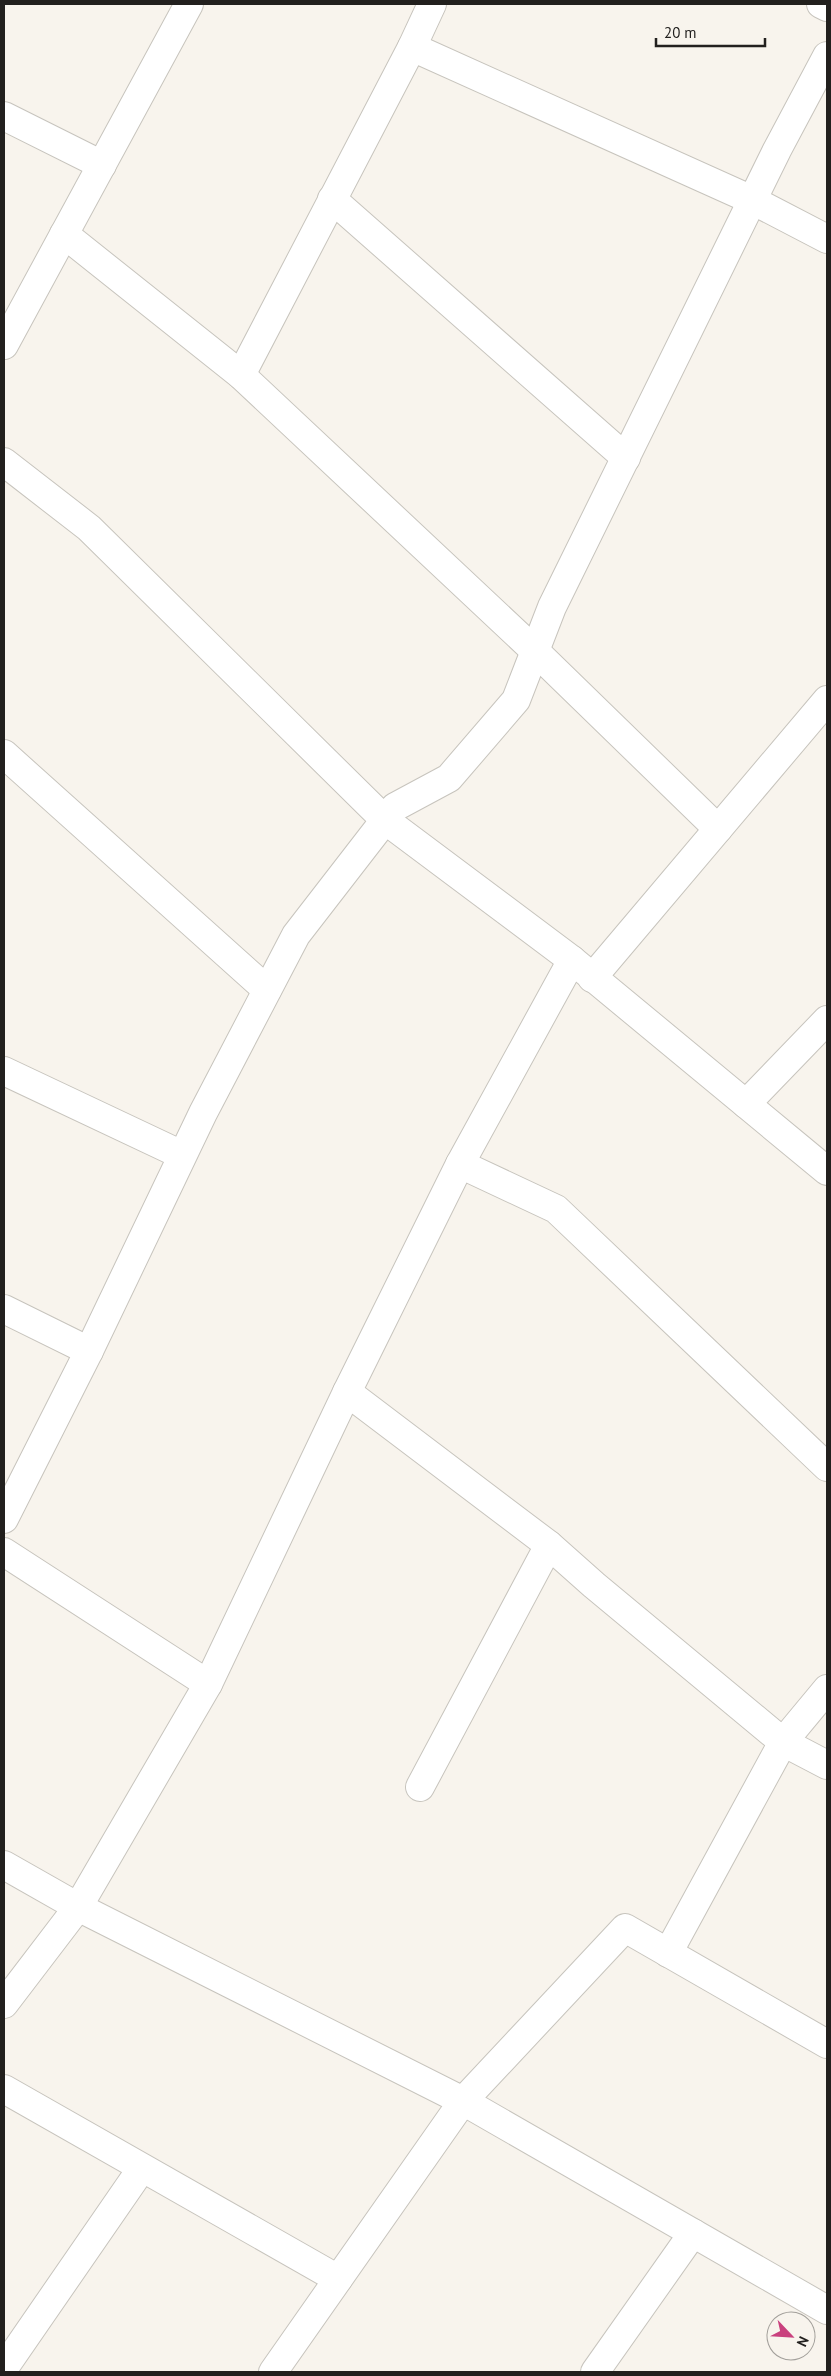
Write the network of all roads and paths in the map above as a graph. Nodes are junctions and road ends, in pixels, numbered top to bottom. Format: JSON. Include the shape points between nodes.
{"nodes":[{"id":1,"x":189,"y":4,"type":"edge"},
{"id":2,"x":432,"y":4,"type":"edge"},
{"id":3,"x":821,"y":4,"type":"edge"},
{"id":4,"x":827,"y":7,"type":"edge"},
{"id":5,"x":412,"y":47,"type":"junction"},
{"id":6,"x":827,"y":56,"type":"edge"},
{"id":7,"x":4,"y":116,"type":"edge"},
{"id":8,"x":102,"y":165,"type":"junction"},
{"id":9,"x":332,"y":199,"type":"junction"},
{"id":10,"x":752,"y":200,"type":"junction"},
{"id":11,"x":64,"y":234,"type":"junction"},
{"id":12,"x":827,"y":239,"type":"edge"},
{"id":13,"x":4,"y":344,"type":"edge"},
{"id":14,"x":241,"y":375,"type":"junction"},
{"id":15,"x":626,"y":458,"type":"junction"},
{"id":16,"x":4,"y":462,"type":"edge"},
{"id":17,"x":535,"y":652,"type":"junction"},
{"id":18,"x":827,"y":700,"type":"edge"},
{"id":19,"x":4,"y":754,"type":"edge"},
{"id":20,"x":385,"y":820,"type":"junction"},
{"id":21,"x":718,"y":829,"type":"junction"},
{"id":22,"x":572,"y":960,"type":"junction"},
{"id":23,"x":592,"y":978,"type":"junction"},
{"id":24,"x":267,"y":990,"type":"junction"},
{"id":25,"x":827,"y":1020,"type":"edge"},
{"id":26,"x":4,"y":1071,"type":"edge"},
{"id":27,"x":746,"y":1104,"type":"junction"},
{"id":28,"x":182,"y":1155,"type":"junction"},
{"id":29,"x":460,"y":1164,"type":"junction"},
{"id":30,"x":827,"y":1171,"type":"edge"},
{"id":31,"x":4,"y":1309,"type":"edge"},
{"id":32,"x":89,"y":1351,"type":"junction"},
{"id":33,"x":346,"y":1392,"type":"junction"},
{"id":34,"x":827,"y":1467,"type":"edge"},
{"id":35,"x":4,"y":1519,"type":"edge"},
{"id":36,"x":549,"y":1545,"type":"junction"},
{"id":37,"x":4,"y":1552,"type":"edge"},
{"id":38,"x":208,"y":1684,"type":"junction"},
{"id":39,"x":827,"y":1689,"type":"edge"},
{"id":40,"x":783,"y":1742,"type":"junction"},
{"id":41,"x":827,"y":1765,"type":"edge"},
{"id":42,"x":420,"y":1787,"type":"dead end"},
{"id":43,"x":4,"y":1865,"type":"edge"},
{"id":44,"x":78,"y":1907,"type":"junction"},
{"id":45,"x":668,"y":1953,"type":"junction"},
{"id":46,"x":4,"y":2004,"type":"edge"},
{"id":47,"x":827,"y":2044,"type":"edge"},
{"id":48,"x":4,"y":2089,"type":"edge"},
{"id":49,"x":463,"y":2101,"type":"junction"},
{"id":50,"x":142,"y":2168,"type":"junction"},
{"id":51,"x":694,"y":2233,"type":"junction"},
{"id":52,"x":338,"y":2279,"type":"junction"},
{"id":53,"x":827,"y":2310,"type":"edge"},
{"id":54,"x":4,"y":2368,"type":"edge"},
{"id":55,"x":272,"y":2372,"type":"edge"},
{"id":56,"x":595,"y":2372,"type":"edge"}],
"edges":[{"from":1,"to":8,"type":"street"},
{"from":2,"to":5,"type":"street"},
{"from":3,"to":4,"type":"street"},
{"from":5,"to":9,"type":"street"},
{"from":5,"to":10,"type":"street"},
{"from":6,"to":10,"type":"street"},
{"from":7,"to":8,"type":"street"},
{"from":8,"to":11,"type":"street"},
{"from":9,"to":14,"type":"street"},
{"from":9,"to":15,"type":"street"},
{"from":10,"to":12,"type":"street"},
{"from":10,"to":15,"type":"street"},
{"from":11,"to":13,"type":"street"},
{"from":11,"to":14,"type":"street"},
{"from":14,"to":17,"type":"street"},
{"from":15,"to":17,"type":"street","via":[[552,607]]},
{"from":16,"to":20,"type":"street","via":[[89,528]]},
{"from":17,"to":20,"type":"street","via":[[516,700],[449,778],[395,807]]},
{"from":17,"to":21,"type":"street"},
{"from":18,"to":21,"type":"street"},
{"from":19,"to":24,"type":"street"},
{"from":20,"to":22,"type":"street"},
{"from":20,"to":24,"type":"street","via":[[296,935]]},
{"from":21,"to":23,"type":"street"},
{"from":22,"to":23,"type":"street"},
{"from":22,"to":29,"type":"street"},
{"from":23,"to":27,"type":"street"},
{"from":24,"to":28,"type":"street"},
{"from":25,"to":27,"type":"street"},
{"from":26,"to":28,"type":"street"},
{"from":27,"to":30,"type":"street"},
{"from":28,"to":32,"type":"street"},
{"from":29,"to":33,"type":"street"},
{"from":29,"to":34,"type":"street","via":[[556,1209]]},
{"from":31,"to":32,"type":"street"},
{"from":32,"to":35,"type":"street"},
{"from":33,"to":36,"type":"street"},
{"from":33,"to":38,"type":"street"},
{"from":36,"to":40,"type":"street"},
{"from":36,"to":42,"type":"street"},
{"from":37,"to":38,"type":"street"},
{"from":38,"to":44,"type":"street"},
{"from":39,"to":40,"type":"street"},
{"from":40,"to":41,"type":"street"},
{"from":40,"to":45,"type":"street"},
{"from":43,"to":44,"type":"street"},
{"from":44,"to":46,"type":"street"},
{"from":44,"to":49,"type":"street"},
{"from":45,"to":47,"type":"street"},
{"from":45,"to":49,"type":"street","via":[[625,1928]]},
{"from":48,"to":50,"type":"street"},
{"from":49,"to":51,"type":"street"},
{"from":49,"to":52,"type":"street"},
{"from":50,"to":52,"type":"street"},
{"from":50,"to":54,"type":"street"},
{"from":51,"to":53,"type":"street"},
{"from":51,"to":56,"type":"street"},
{"from":52,"to":55,"type":"street"}]}
